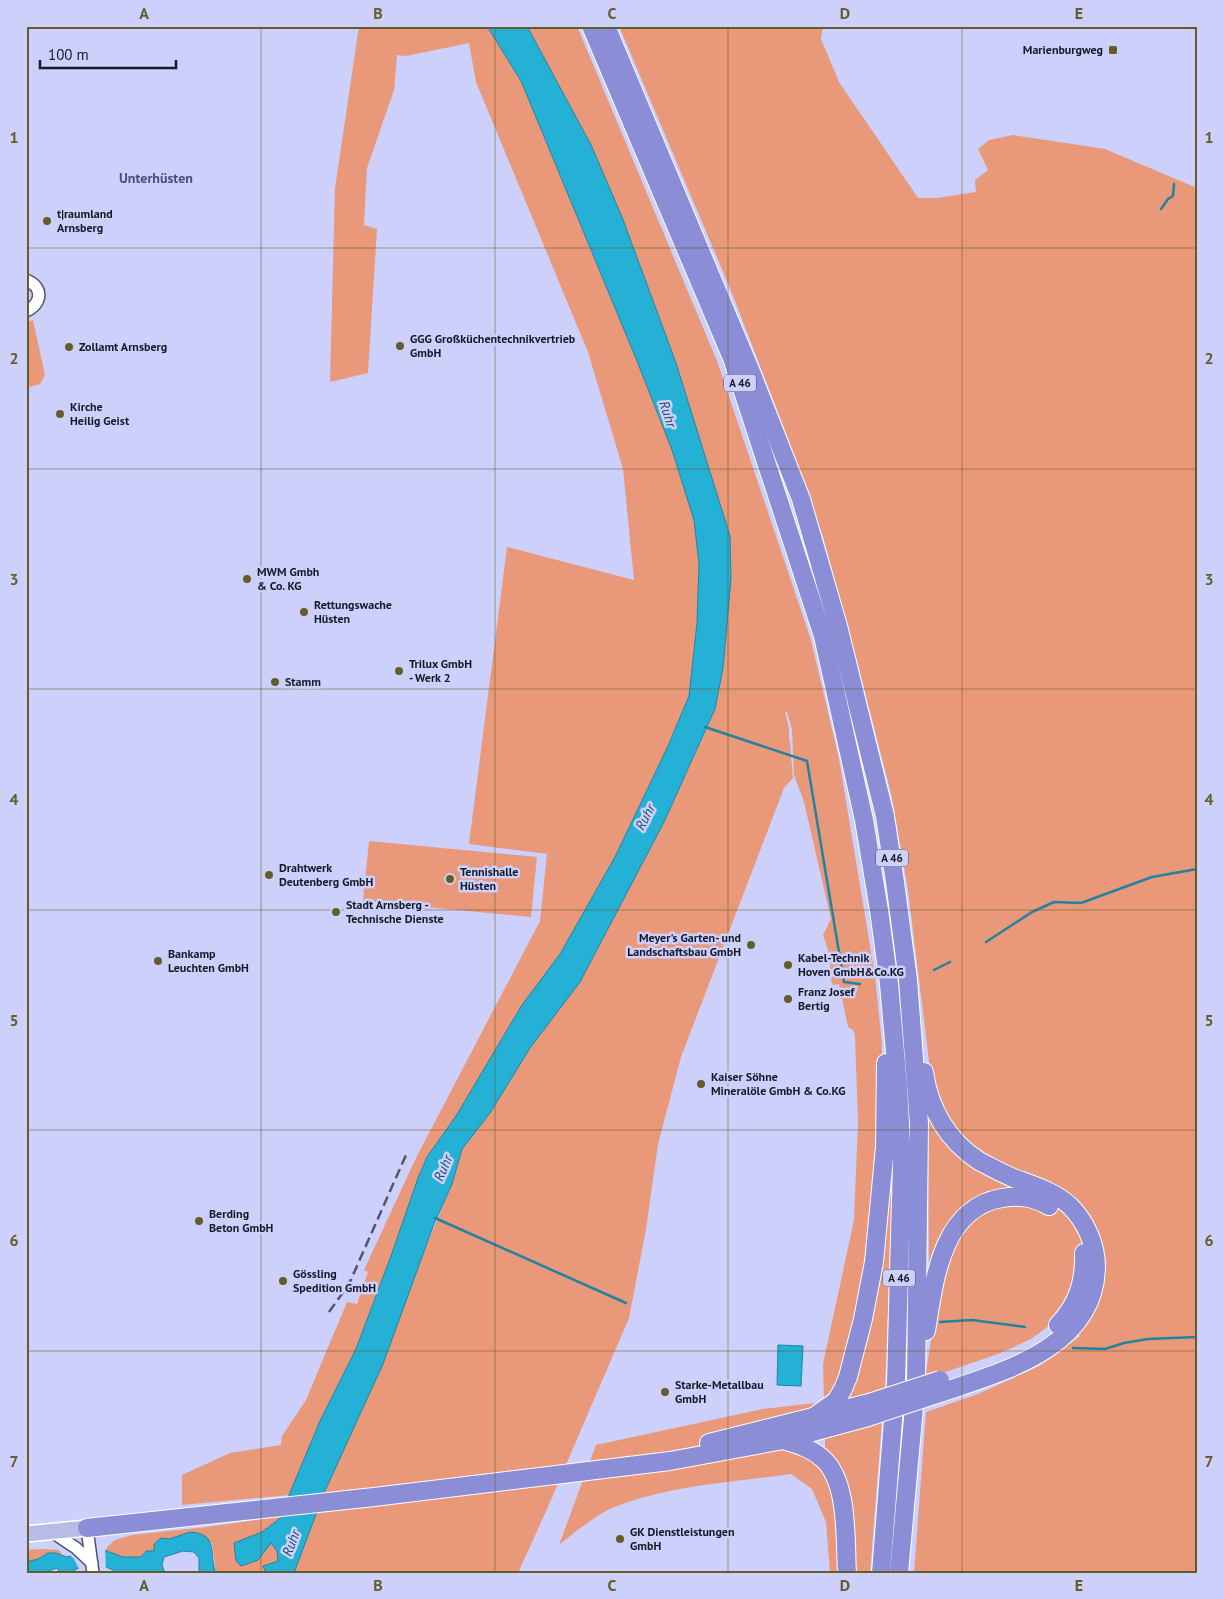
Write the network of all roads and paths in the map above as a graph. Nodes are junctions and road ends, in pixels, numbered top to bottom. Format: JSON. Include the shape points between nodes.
{"nodes":[{"id":1,"x":591,"y":26,"type":"edge"},
{"id":2,"x":606,"y":26,"type":"edge"},
{"id":3,"x":26,"y":280,"type":"edge"},
{"id":4,"x":26,"y":311,"type":"edge"},
{"id":5,"x":908,"y":980,"type":"junction"},
{"id":6,"x":889,"y":984,"type":"junction"},
{"id":7,"x":916,"y":1385,"type":"junction"},
{"id":8,"x":940,"y":1386,"type":"junction"},
{"id":9,"x":868,"y":1410,"type":"junction"},
{"id":10,"x":812,"y":1418,"type":"junction"},
{"id":11,"x":783,"y":1440,"type":"junction"},
{"id":12,"x":599,"y":1469,"type":"junction"},
{"id":13,"x":87,"y":1528,"type":"junction"},
{"id":14,"x":52,"y":1532,"type":"junction"},
{"id":15,"x":26,"y":1534,"type":"edge"},
{"id":16,"x":92,"y":1568,"type":"edge"},
{"id":17,"x":847,"y":1573,"type":"edge"},
{"id":18,"x":881,"y":1573,"type":"edge"},
{"id":19,"x":899,"y":1573,"type":"edge"}],
"edges":[{"from":1,"to":6,"type":"highway","number":"A 46","via":[[732,358],[823,636],[864,820]]},
{"from":2,"to":5,"type":"highway","number":"A 46","via":[[801,500],[838,626],[885,816]]},
{"from":3,"to":4,"type":"street","via":[[35,285],[39,296],[36,305]]},
{"from":5,"to":7,"type":"highway","number":"A 46","via":[[919,1124]]},
{"from":5,"to":8,"type":"highway","via":[[915,992],[929,1096],[949,1135],[978,1161],[1054,1194],[1070,1206],[1082,1220],[1095,1252],[1096,1278],[1089,1303],[1061,1339],[1028,1360],[974,1381]]},
{"from":6,"to":10,"type":"highway","via":[[884,996],[885,1147],[874,1262],[844,1389],[836,1400]]},
{"from":6,"to":18,"type":"highway","number":"A 46","via":[[902,1163],[896,1382]]},
{"from":7,"to":8,"type":"highway","via":[[938,1266],[956,1228],[978,1207],[995,1199],[1030,1197],[1055,1208],[1072,1225],[1084,1252],[1083,1282],[1072,1307],[1053,1331],[1026,1348]]},
{"from":7,"to":19,"type":"highway","number":"A 46"},
{"from":8,"to":9,"type":"highway","bridge":true},
{"from":9,"to":10,"type":"highway"},
{"from":9,"to":11,"type":"highway"},
{"from":10,"to":12,"type":"highway"},
{"from":11,"to":12,"type":"highway","via":[[670,1461]]},
{"from":11,"to":17,"type":"highway","via":[[822,1458],[837,1480],[844,1518]]},
{"from":12,"to":13,"type":"highway"},
{"from":13,"to":14,"type":"main road"},
{"from":13,"to":16,"type":"street"},
{"from":14,"to":15,"type":"main road"},
{"from":14,"to":16,"type":"street","via":[[76,1548]]}]}
